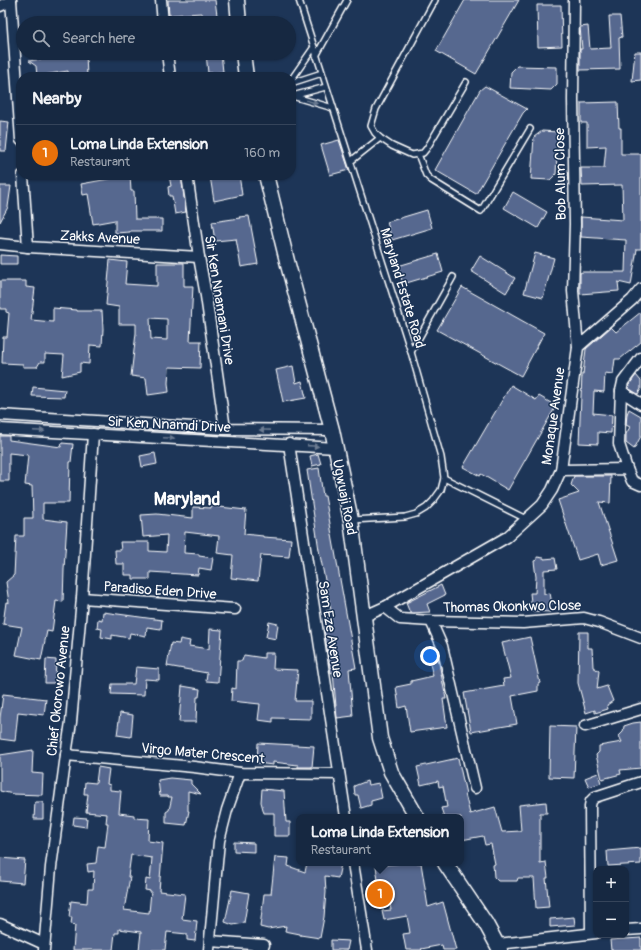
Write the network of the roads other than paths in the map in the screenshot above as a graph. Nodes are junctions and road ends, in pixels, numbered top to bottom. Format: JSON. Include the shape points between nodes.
{"nodes":[{"id":1,"x":11,"y":0,"type":"edge"},
{"id":2,"x":161,"y":0,"type":"edge"},
{"id":3,"x":237,"y":0,"type":"edge"},
{"id":4,"x":299,"y":0,"type":"edge"},
{"id":5,"x":346,"y":0,"type":"edge"},
{"id":6,"x":435,"y":0,"type":"edge"},
{"id":7,"x":574,"y":0,"type":"edge"},
{"id":8,"x":0,"y":6,"type":"edge"},
{"id":9,"x":163,"y":16,"type":"edge"},
{"id":10,"x":238,"y":16,"type":"edge"},
{"id":11,"x":314,"y":47,"type":"junction"},
{"id":12,"x":316,"y":56,"type":"junction"},
{"id":13,"x":168,"y":60,"type":"edge"},
{"id":14,"x":244,"y":60,"type":"edge"},
{"id":15,"x":16,"y":72,"type":"edge"},
{"id":16,"x":169,"y":72,"type":"edge"},
{"id":17,"x":245,"y":72,"type":"edge"},
{"id":18,"x":322,"y":73,"type":"junction"},
{"id":19,"x":296,"y":74,"type":"edge"},
{"id":20,"x":296,"y":81,"type":"edge"},
{"id":21,"x":466,"y":82,"type":"dead end"},
{"id":22,"x":326,"y":87,"type":"junction"},
{"id":23,"x":296,"y":95,"type":"edge"},
{"id":24,"x":296,"y":97,"type":"edge"},
{"id":25,"x":333,"y":108,"type":"junction"},
{"id":26,"x":530,"y":129,"type":"dead end"},
{"id":27,"x":380,"y":138,"type":"junction"},
{"id":28,"x":418,"y":154,"type":"junction"},
{"id":29,"x":351,"y":161,"type":"junction"},
{"id":30,"x":23,"y":180,"type":"edge"},
{"id":31,"x":188,"y":180,"type":"edge"},
{"id":32,"x":267,"y":180,"type":"edge"},
{"id":33,"x":0,"y":244,"type":"edge"},
{"id":34,"x":28,"y":247,"type":"junction"},
{"id":35,"x":199,"y":257,"type":"junction"},
{"id":36,"x":453,"y":277,"type":"dead end"},
{"id":37,"x":641,"y":289,"type":"edge"},
{"id":38,"x":578,"y":347,"type":"junction"},
{"id":39,"x":411,"y":352,"type":"junction"},
{"id":40,"x":641,"y":358,"type":"edge"},
{"id":41,"x":621,"y":391,"type":"junction"},
{"id":42,"x":641,"y":404,"type":"edge"},
{"id":43,"x":0,"y":415,"type":"edge"},
{"id":44,"x":0,"y":429,"type":"edge"},
{"id":45,"x":225,"y":429,"type":"junction"},
{"id":46,"x":332,"y":430,"type":"junction"},
{"id":47,"x":93,"y":434,"type":"junction"},
{"id":48,"x":289,"y":444,"type":"junction"},
{"id":49,"x":336,"y":448,"type":"junction"},
{"id":50,"x":627,"y":469,"type":"junction"},
{"id":51,"x":561,"y":470,"type":"junction"},
{"id":52,"x":444,"y":478,"type":"junction"},
{"id":53,"x":641,"y":485,"type":"edge"},
{"id":54,"x":351,"y":520,"type":"junction"},
{"id":55,"x":527,"y":520,"type":"junction"},
{"id":56,"x":82,"y":598,"type":"junction"},
{"id":57,"x":385,"y":607,"type":"junction"},
{"id":58,"x":235,"y":609,"type":"dead end"},
{"id":59,"x":365,"y":616,"type":"junction"},
{"id":60,"x":431,"y":621,"type":"junction"},
{"id":61,"x":641,"y":638,"type":"edge"},
{"id":62,"x":641,"y":709,"type":"edge"},
{"id":63,"x":585,"y":726,"type":"dead end"},
{"id":64,"x":66,"y":755,"type":"junction"},
{"id":65,"x":240,"y":773,"type":"junction"},
{"id":66,"x":339,"y":774,"type":"junction"},
{"id":67,"x":641,"y":782,"type":"edge"},
{"id":68,"x":476,"y":788,"type":"dead end"},
{"id":69,"x":346,"y":814,"type":"edge"},
{"id":70,"x":415,"y":814,"type":"edge"},
{"id":71,"x":353,"y":866,"type":"edge"},
{"id":72,"x":447,"y":866,"type":"edge"},
{"id":73,"x":593,"y":902,"type":"edge"},
{"id":74,"x":0,"y":924,"type":"edge"},
{"id":75,"x":641,"y":929,"type":"edge"},
{"id":76,"x":629,"y":930,"type":"edge"},
{"id":77,"x":593,"y":933,"type":"edge"},
{"id":78,"x":264,"y":945,"type":"dead end"},
{"id":79,"x":210,"y":946,"type":"edge"},
{"id":80,"x":44,"y":947,"type":"edge"},
{"id":81,"x":499,"y":947,"type":"edge"},
{"id":82,"x":367,"y":950,"type":"edge"}],
"edges":[{"from":1,"to":8,"type":"street"},
{"from":1,"to":15,"type":"street"},
{"from":2,"to":9,"type":"street"},
{"from":3,"to":10,"type":"main road"},
{"from":4,"to":11,"type":"lane","name":"Maryland Estate Road"},
{"from":5,"to":12,"type":"lane"},
{"from":6,"to":27,"type":"lane","via":[[376,109],[371,126]]},
{"from":7,"to":38,"type":"street","name":"Bob Alum Close","via":[[574,292]]},
{"from":11,"to":12,"type":"lane","name":"Maryland Estate Road"},
{"from":11,"to":19,"type":"lane"},
{"from":12,"to":18,"type":"lane","name":"Maryland Estate Road"},
{"from":13,"to":16,"type":"street"},
{"from":14,"to":17,"type":"main road"},
{"from":18,"to":20,"type":"lane"},
{"from":18,"to":22,"type":"lane","name":"Maryland Estate Road"},
{"from":21,"to":28,"type":"lane","via":[[427,148]]},
{"from":22,"to":23,"type":"lane"},
{"from":22,"to":25,"type":"lane","name":"Maryland Estate Road"},
{"from":24,"to":25,"type":"lane","one_way":true},
{"from":25,"to":29,"type":"lane","name":"Maryland Estate Road"},
{"from":26,"to":28,"type":"lane","via":[[481,211],[431,180],[426,175]]},
{"from":27,"to":28,"type":"lane","via":[[412,155]]},
{"from":27,"to":29,"type":"lane"},
{"from":29,"to":39,"type":"lane","name":"Maryland Estate Road"},
{"from":30,"to":34,"type":"street"},
{"from":31,"to":35,"type":"street","name":"Sir Ken Nnamani Drive"},
{"from":32,"to":46,"type":"main road","name":"Ugwuaji Road"},
{"from":33,"to":34,"type":"street","name":"Zakks Avenue"},
{"from":34,"to":35,"type":"street","name":"Zakks Avenue"},
{"from":35,"to":45,"type":"street","name":"Sir Ken Nnamani Drive"},
{"from":36,"to":39,"type":"lane"},
{"from":37,"to":38,"type":"street"},
{"from":38,"to":51,"type":"street","name":"Monaque Avenue"},
{"from":39,"to":52,"type":"lane","name":"Maryland Estate Road"},
{"from":40,"to":41,"type":"street","via":[[622,382]]},
{"from":41,"to":42,"type":"street"},
{"from":41,"to":50,"type":"street","via":[[619,444]]},
{"from":43,"to":45,"type":"street","name":"Sir Ken Nnamdi Drive"},
{"from":44,"to":47,"type":"street","name":"Sir Ken Nnamdi Drive","one_way":true},
{"from":46,"to":45,"type":"street","name":"Sir Ken Nnamdi Drive","one_way":true},
{"from":46,"to":49,"type":"main road","name":"Ugwuaji Road"},
{"from":47,"to":48,"type":"street","name":"Sir Ken Nnamdi Drive","one_way":true},
{"from":47,"to":56,"type":"street","name":"Chief Okorowo Avenue"},
{"from":48,"to":49,"type":"street","name":"Sir Ken Nnamdi Drive","one_way":true},
{"from":48,"to":66,"type":"street","name":"Sam Eze Avenue"},
{"from":49,"to":54,"type":"main road","name":"Ugwuaji Road"},
{"from":50,"to":51,"type":"street"},
{"from":50,"to":53,"type":"street","via":[[632,481]]},
{"from":51,"to":55,"type":"street","name":"Monaque Avenue","via":[[542,505]]},
{"from":52,"to":54,"type":"lane","via":[[434,501],[416,514]]},
{"from":52,"to":55,"type":"lane"},
{"from":54,"to":59,"type":"main road","name":"Ugwuaji Road"},
{"from":55,"to":57,"type":"street","name":"Monaque Avenue","via":[[507,537]]},
{"from":56,"to":58,"type":"street","name":"Paradiso Eden Drive"},
{"from":56,"to":64,"type":"street","name":"Chief Okorowo Avenue"},
{"from":57,"to":59,"type":"street","name":"Monaque Avenue"},
{"from":57,"to":60,"type":"street","name":"Thomas Okonkwo Close","via":[[400,619]]},
{"from":59,"to":70,"type":"main road","name":"Ugwuaji Road","via":[[380,738],[391,772]]},
{"from":60,"to":61,"type":"street","name":"Thomas Okonkwo Close","via":[[523,623],[584,618]]},
{"from":60,"to":68,"type":"street","via":[[442,646]]},
{"from":62,"to":63,"type":"street"},
{"from":64,"to":65,"type":"street","name":"Virgo Mater Crescent"},
{"from":64,"to":80,"type":"street","name":"Chief Okorowo Avenue","via":[[51,867]]},
{"from":65,"to":66,"type":"street","name":"Virgo Mater Crescent"},
{"from":65,"to":79,"type":"street","via":[[219,842]]},
{"from":66,"to":69,"type":"street","name":"Sam Eze Avenue"},
{"from":67,"to":73,"type":"street","via":[[595,797],[591,801]]},
{"from":71,"to":82,"type":"street"},
{"from":72,"to":81,"type":"main road"},
{"from":74,"to":80,"type":"street"},
{"from":75,"to":76,"type":"street"},
{"from":77,"to":81,"type":"street"},
{"from":78,"to":79,"type":"street"}]}
